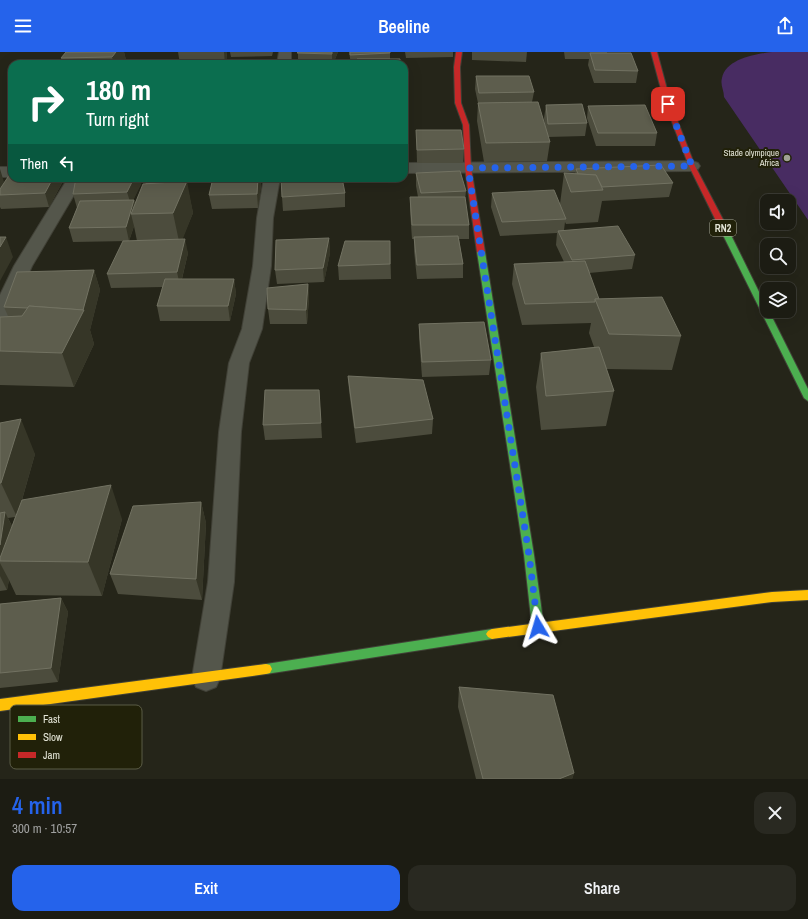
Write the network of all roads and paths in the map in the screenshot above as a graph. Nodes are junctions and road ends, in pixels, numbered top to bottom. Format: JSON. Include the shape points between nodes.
{"nodes":[{"id":1,"x":459,"y":52,"type":"edge"},
{"id":2,"x":654,"y":52,"type":"edge"},
{"id":3,"x":692,"y":166,"type":"junction"},
{"id":4,"x":408,"y":168,"type":"edge"},
{"id":5,"x":468,"y":168,"type":"junction"},
{"id":6,"x":74,"y":182,"type":"edge"},
{"id":7,"x":271,"y":182,"type":"edge"},
{"id":8,"x":0,"y":316,"type":"edge"},
{"id":9,"x":808,"y":398,"type":"edge"},
{"id":10,"x":808,"y":595,"type":"edge"},
{"id":11,"x":538,"y":627,"type":"junction"},
{"id":12,"x":206,"y":678,"type":"junction"},
{"id":13,"x":0,"y":705,"type":"edge"}],
"edges":[{"from":1,"to":5,"type":"street","via":[[458,103],[466,125]]},
{"from":2,"to":3,"type":"street","number":"RN2","via":[[668,104]]},
{"from":3,"to":5,"type":"street"},
{"from":3,"to":9,"type":"street","number":"RN2"},
{"from":4,"to":5,"type":"street"},
{"from":5,"to":11,"type":"street"},
{"from":6,"to":8,"type":"street","via":[[23,266]]},
{"from":7,"to":12,"type":"street","via":[[252,329],[239,363],[230,432],[221,582]]},
{"from":10,"to":11,"type":"street","via":[[772,597]]},
{"from":11,"to":12,"type":"street"},
{"from":12,"to":13,"type":"street"}]}
